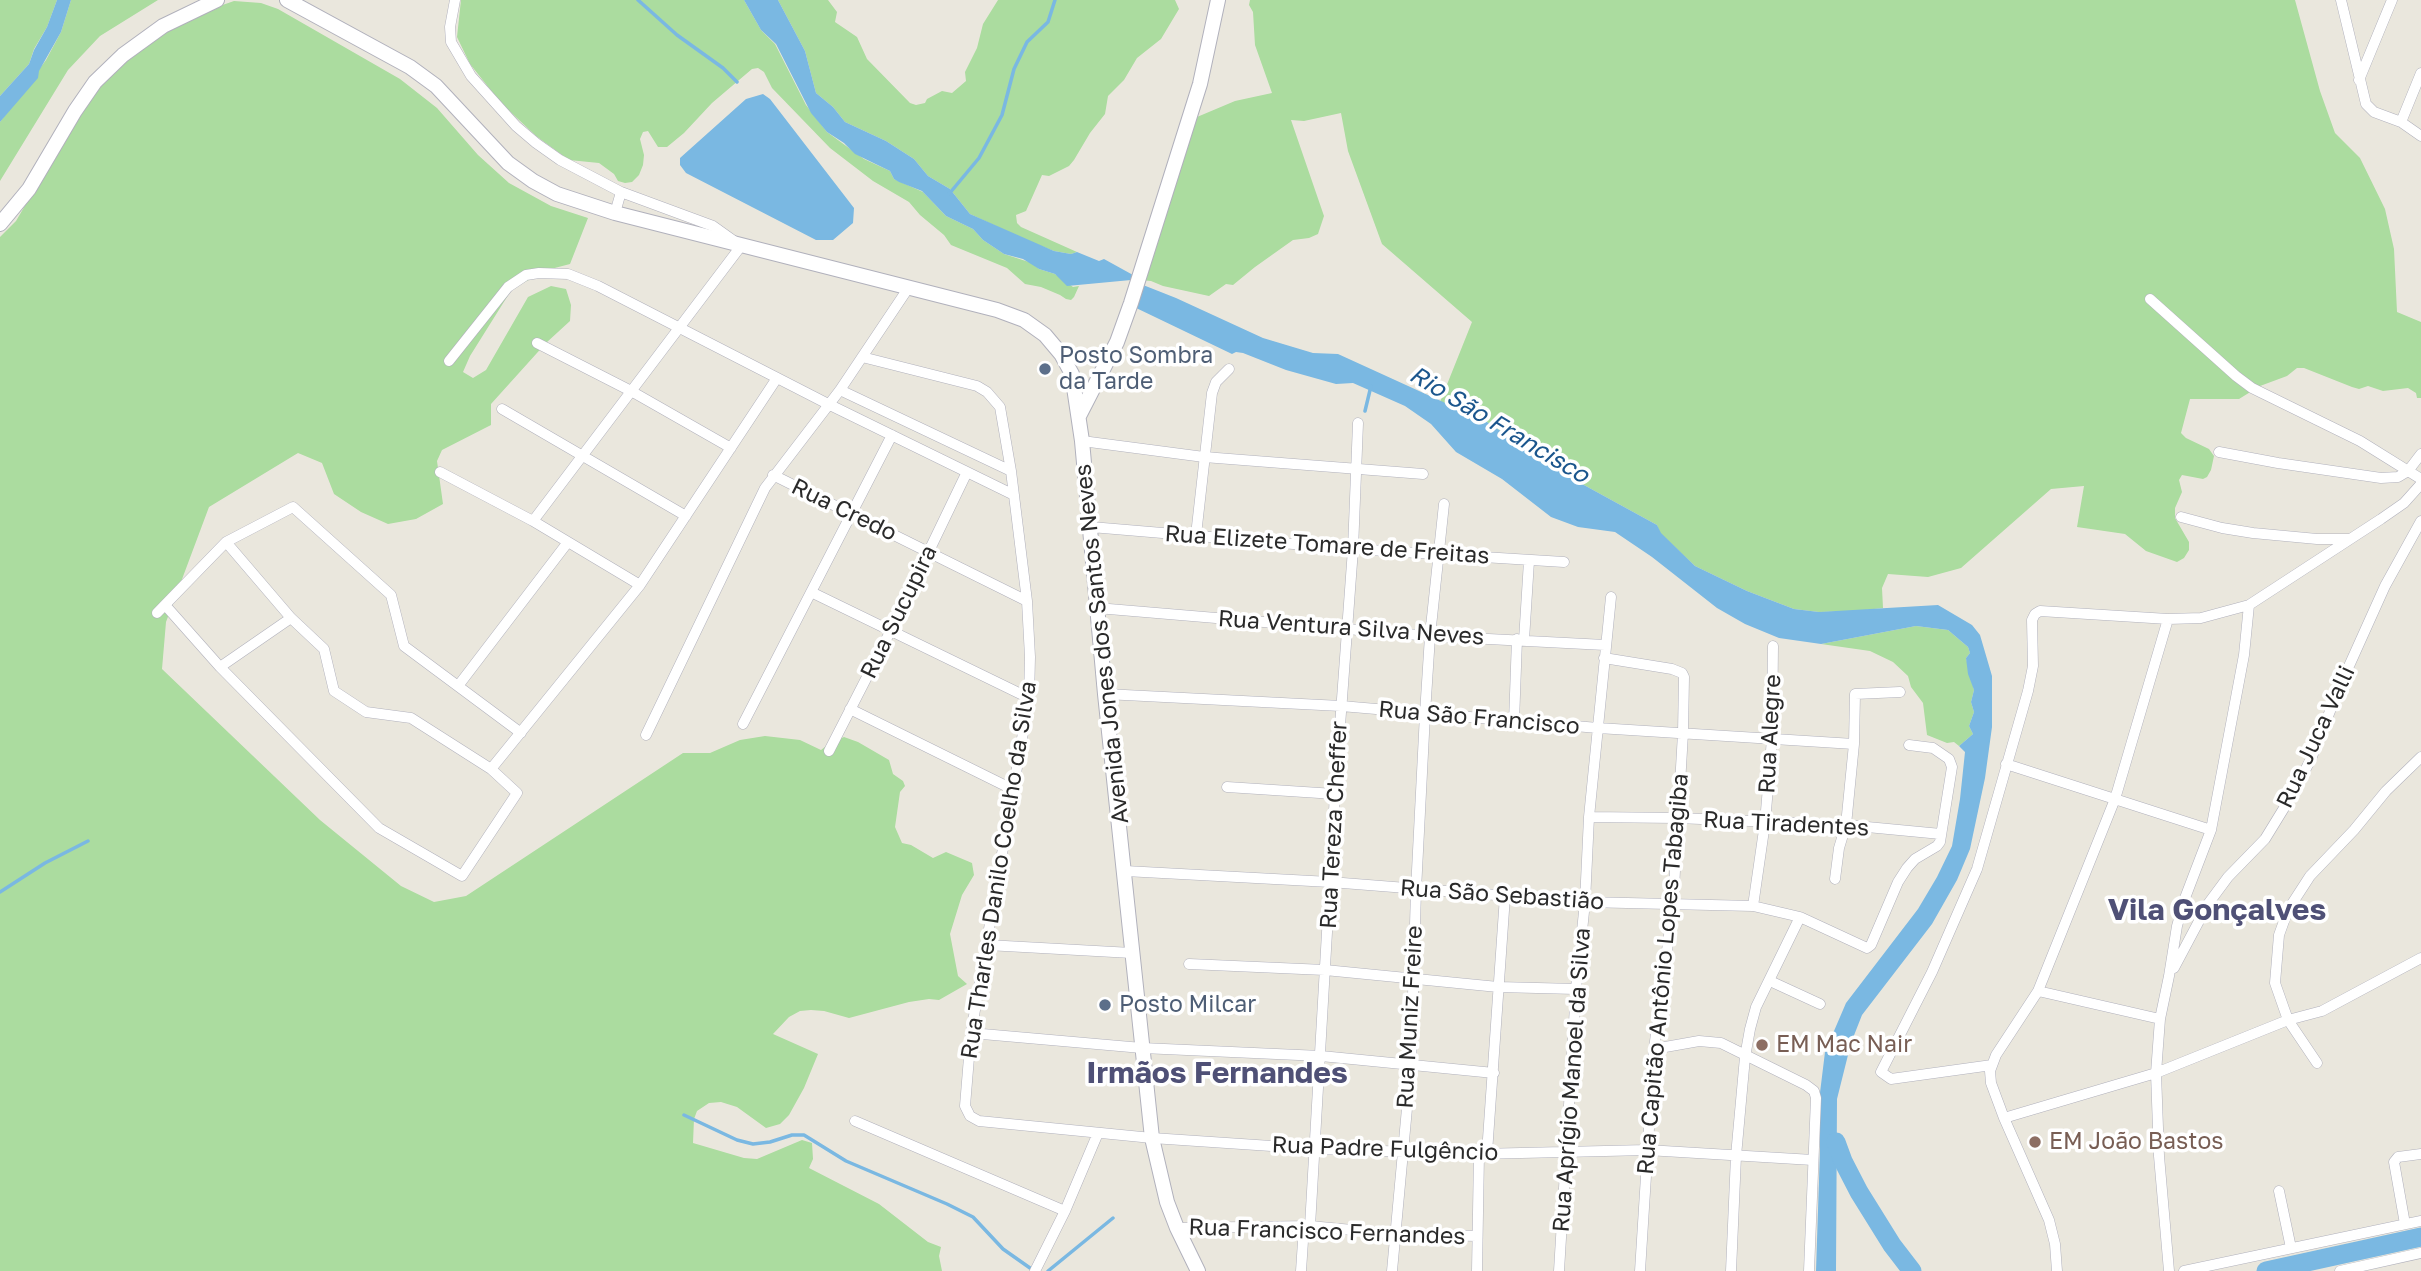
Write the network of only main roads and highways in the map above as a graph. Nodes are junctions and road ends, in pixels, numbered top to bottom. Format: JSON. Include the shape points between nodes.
{"nodes":[{"id":1,"x":217,"y":0,"type":"edge"},
{"id":2,"x":287,"y":0,"type":"edge"},
{"id":3,"x":1218,"y":0,"type":"edge"},
{"id":4,"x":0,"y":224,"type":"edge"},
{"id":5,"x":1079,"y":416,"type":"junction"},
{"id":6,"x":1198,"y":1271,"type":"edge"}],
"edges":[{"from":1,"to":4,"type":"main road","via":[[163,26],[95,82],[29,189]]},
{"from":2,"to":5,"type":"main road","name":"Avenida Jones dos Santos Neves","via":[[410,67],[436,86],[508,163],[557,194],[1024,320],[1061,354],[1072,374]]},
{"from":3,"to":5,"type":"main road","via":[[1200,83],[1139,280],[1117,342]]},
{"from":5,"to":6,"type":"main road","name":"Avenida Jones dos Santos Neves","via":[[1152,1138],[1167,1202]]}]}
